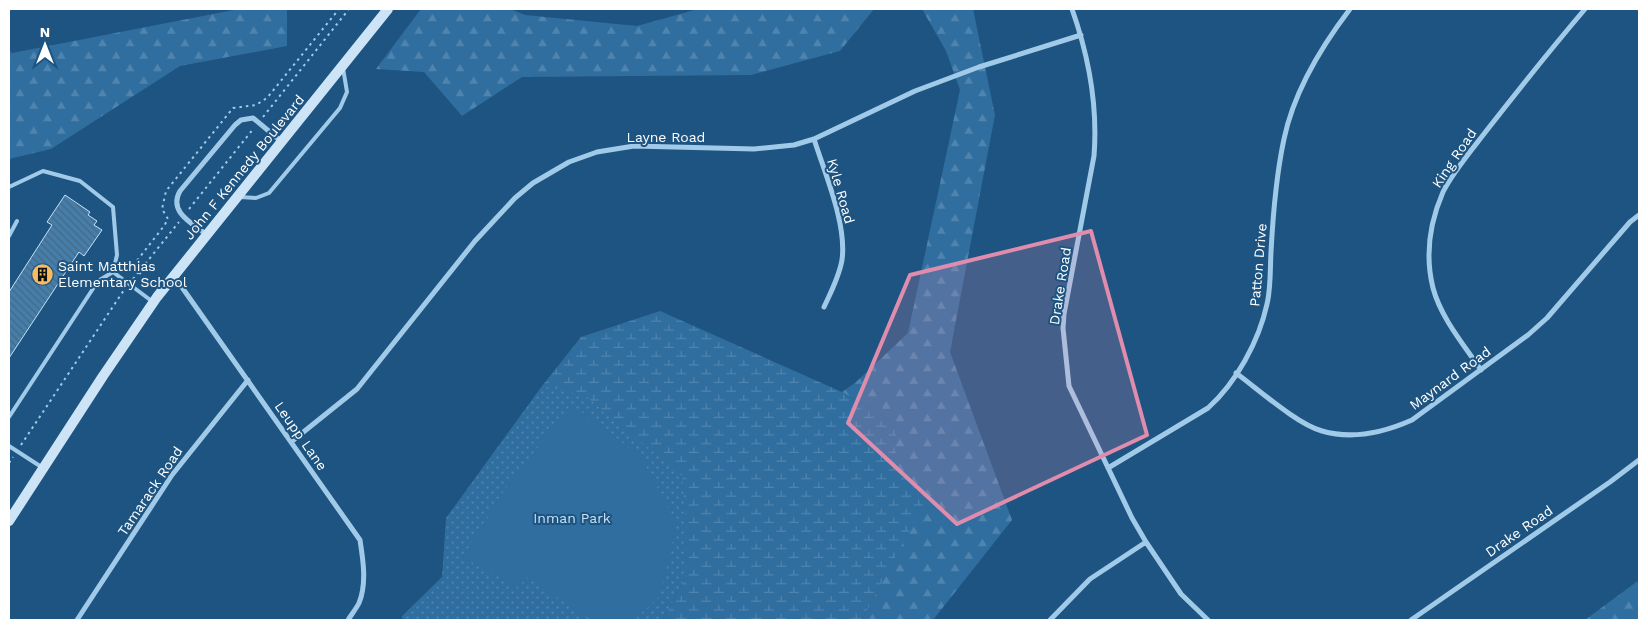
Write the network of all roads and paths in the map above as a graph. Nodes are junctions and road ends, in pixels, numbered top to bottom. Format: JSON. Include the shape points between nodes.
{"nodes":[{"id":1,"x":349,"y":9,"type":"edge"},
{"id":2,"x":388,"y":9,"type":"edge"},
{"id":3,"x":1072,"y":9,"type":"edge"},
{"id":4,"x":1350,"y":9,"type":"edge"},
{"id":5,"x":1585,"y":9,"type":"edge"},
{"id":6,"x":1082,"y":35,"type":"junction"},
{"id":7,"x":342,"y":66,"type":"junction"},
{"id":8,"x":258,"y":123,"type":"junction"},
{"id":9,"x":814,"y":139,"type":"junction"},
{"id":10,"x":282,"y":142,"type":"junction"},
{"id":11,"x":9,"y":187,"type":"edge"},
{"id":12,"x":238,"y":196,"type":"junction"},
{"id":13,"x":1639,"y":215,"type":"edge"},
{"id":14,"x":184,"y":216,"type":"junction"},
{"id":15,"x":17,"y":221,"type":"dead end"},
{"id":16,"x":207,"y":235,"type":"junction"},
{"id":17,"x":9,"y":236,"type":"edge"},
{"id":18,"x":113,"y":272,"type":"junction"},
{"id":19,"x":174,"y":276,"type":"junction"},
{"id":20,"x":129,"y":284,"type":"junction"},
{"id":21,"x":154,"y":302,"type":"junction"},
{"id":22,"x":824,"y":307,"type":"dead end"},
{"id":23,"x":1481,"y":370,"type":"junction"},
{"id":24,"x":1236,"y":373,"type":"junction"},
{"id":25,"x":248,"y":380,"type":"junction"},
{"id":26,"x":9,"y":417,"type":"edge"},
{"id":27,"x":291,"y":442,"type":"junction"},
{"id":28,"x":9,"y":446,"type":"edge"},
{"id":29,"x":17,"y":451,"type":"junction"},
{"id":30,"x":1639,"y":460,"type":"edge"},
{"id":31,"x":9,"y":463,"type":"edge"},
{"id":32,"x":43,"y":468,"type":"junction"},
{"id":33,"x":1108,"y":468,"type":"junction"},
{"id":34,"x":9,"y":521,"type":"edge"},
{"id":35,"x":1146,"y":542,"type":"junction"},
{"id":36,"x":77,"y":620,"type":"edge"},
{"id":37,"x":348,"y":620,"type":"edge"},
{"id":38,"x":1050,"y":620,"type":"edge"},
{"id":39,"x":1208,"y":620,"type":"edge"},
{"id":40,"x":1411,"y":620,"type":"edge"}],
"edges":[{"from":1,"to":8,"type":"path"},
{"from":2,"to":7,"type":"street","name":"John F Kennedy Boulevard"},
{"from":3,"to":6,"type":"street","name":"Drake Road"},
{"from":4,"to":24,"type":"street","name":"Patton Drive","via":[[1326,40],[1294,105],[1275,185],[1268,303],[1260,330]]},
{"from":5,"to":23,"type":"street","name":"King Road","via":[[1468,154],[1444,190],[1433,219],[1429,248],[1433,289],[1445,317]]},
{"from":6,"to":9,"type":"street","name":"Layne Road","via":[[915,91]]},
{"from":6,"to":33,"type":"street","name":"Drake Road","via":[[1092,77],[1096,131],[1063,328],[1069,386]]},
{"from":7,"to":10,"type":"street","name":"John F Kennedy Boulevard"},
{"from":7,"to":12,"type":"lane","via":[[347,92],[340,108],[269,193],[256,198]]},
{"from":8,"to":10,"type":"street"},
{"from":8,"to":14,"type":"path"},
{"from":8,"to":14,"type":"street","via":[[252,118],[235,125],[180,191],[176,204]]},
{"from":9,"to":22,"type":"street","name":"Kyle Road","via":[[843,242],[836,282]]},
{"from":9,"to":27,"type":"street","name":"Layne Road","via":[[794,145],[754,149],[634,146],[597,152],[569,162],[515,198],[475,241],[357,388]]},
{"from":10,"to":12,"type":"street","name":"John F Kennedy Boulevard"},
{"from":11,"to":18,"type":"lane","via":[[43,171],[80,182],[113,207],[117,255]]},
{"from":12,"to":16,"type":"street","name":"John F Kennedy Boulevard"},
{"from":13,"to":23,"type":"street","name":"Maynard Road","via":[[1547,318]]},
{"from":14,"to":16,"type":"street"},
{"from":14,"to":20,"type":"path"},
{"from":15,"to":17,"type":"lane"},
{"from":16,"to":19,"type":"street","name":"John F Kennedy Boulevard"},
{"from":18,"to":20,"type":"lane"},
{"from":18,"to":26,"type":"lane","via":[[98,281]]},
{"from":19,"to":21,"type":"street","name":"John F Kennedy Boulevard"},
{"from":19,"to":25,"type":"street","name":"Leupp Lane"},
{"from":20,"to":21,"type":"lane"},
{"from":20,"to":29,"type":"path"},
{"from":21,"to":32,"type":"street","name":"John F Kennedy Boulevard"},
{"from":23,"to":24,"type":"street","name":"Maynard Road","via":[[1412,420],[1392,429],[1366,434],[1322,431],[1295,417]]},
{"from":24,"to":33,"type":"street","name":"Patton Drive","via":[[1208,408]]},
{"from":25,"to":27,"type":"street","name":"Leupp Lane"},
{"from":25,"to":36,"type":"street","name":"Tamarack Road","via":[[172,475]]},
{"from":27,"to":37,"type":"street","name":"Leupp Lane","via":[[360,540],[363,589],[359,604]]},
{"from":28,"to":29,"type":"lane"},
{"from":29,"to":31,"type":"path"},
{"from":29,"to":32,"type":"lane"},
{"from":30,"to":40,"type":"street","name":"Drake Road"},
{"from":32,"to":34,"type":"street","name":"John F Kennedy Boulevard"},
{"from":33,"to":35,"type":"street","name":"Drake Road"},
{"from":35,"to":38,"type":"street","via":[[1090,579]]},
{"from":35,"to":39,"type":"street","name":"Drake Road","via":[[1181,594]]}]}
